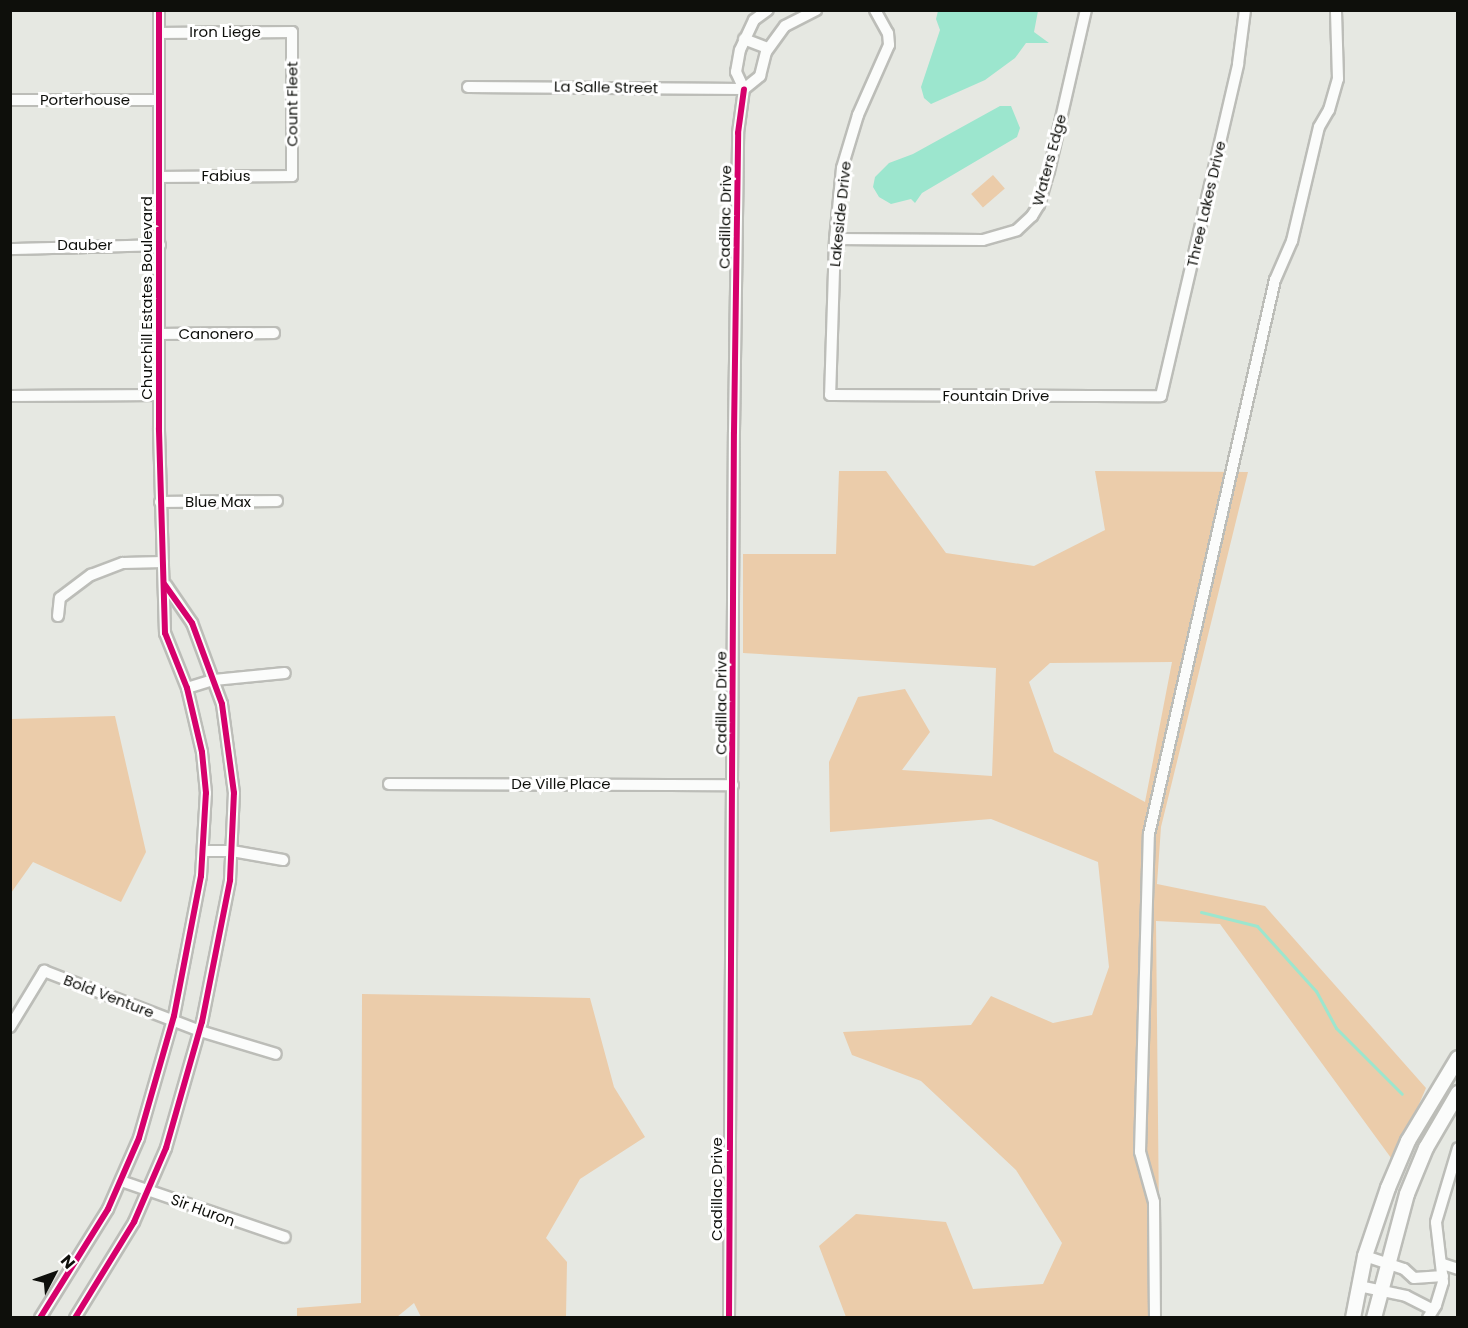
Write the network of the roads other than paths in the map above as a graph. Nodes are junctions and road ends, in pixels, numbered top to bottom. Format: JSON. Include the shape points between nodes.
{"nodes":[{"id":1,"x":159,"y":10,"type":"edge"},
{"id":2,"x":768,"y":10,"type":"edge"},
{"id":3,"x":816,"y":10,"type":"edge"},
{"id":4,"x":875,"y":10,"type":"edge"},
{"id":5,"x":1086,"y":10,"type":"edge"},
{"id":6,"x":1245,"y":10,"type":"edge"},
{"id":7,"x":1336,"y":10,"type":"edge"},
{"id":8,"x":800,"y":13,"type":"edge"},
{"id":9,"x":292,"y":32,"type":"joint"},
{"id":10,"x":159,"y":33,"type":"junction"},
{"id":11,"x":744,"y":39,"type":"junction"},
{"id":12,"x":767,"y":48,"type":"junction"},
{"id":13,"x":468,"y":87,"type":"dead end"},
{"id":14,"x":744,"y":89,"type":"junction"},
{"id":15,"x":10,"y":100,"type":"edge"},
{"id":16,"x":159,"y":100,"type":"junction"},
{"id":17,"x":292,"y":176,"type":"joint"},
{"id":18,"x":159,"y":177,"type":"junction"},
{"id":19,"x":835,"y":239,"type":"junction"},
{"id":20,"x":159,"y":245,"type":"junction"},
{"id":21,"x":10,"y":249,"type":"edge"},
{"id":22,"x":274,"y":333,"type":"dead end"},
{"id":23,"x":159,"y":334,"type":"junction"},
{"id":24,"x":159,"y":395,"type":"junction"},
{"id":25,"x":830,"y":395,"type":"joint"},
{"id":26,"x":10,"y":396,"type":"edge"},
{"id":27,"x":1161,"y":396,"type":"joint"},
{"id":28,"x":277,"y":501,"type":"dead end"},
{"id":29,"x":159,"y":502,"type":"junction"},
{"id":30,"x":163,"y":562,"type":"junction"},
{"id":31,"x":165,"y":585,"type":"junction"},
{"id":32,"x":58,"y":616,"type":"dead end"},
{"id":33,"x":285,"y":673,"type":"dead end"},
{"id":34,"x":214,"y":680,"type":"junction"},
{"id":35,"x":187,"y":688,"type":"junction"},
{"id":36,"x":389,"y":784,"type":"dead end"},
{"id":37,"x":733,"y":784,"type":"junction"},
{"id":38,"x":203,"y":851,"type":"junction"},
{"id":39,"x":232,"y":851,"type":"junction"},
{"id":40,"x":283,"y":860,"type":"dead end"},
{"id":41,"x":173,"y":1020,"type":"junction"},
{"id":42,"x":10,"y":1027,"type":"edge"},
{"id":43,"x":200,"y":1031,"type":"junction"},
{"id":44,"x":276,"y":1054,"type":"dead end"},
{"id":45,"x":1458,"y":1058,"type":"edge"},
{"id":46,"x":1438,"y":1086,"type":"junction"},
{"id":47,"x":1456,"y":1096,"type":"edge"},
{"id":48,"x":1458,"y":1148,"type":"edge"},
{"id":49,"x":121,"y":1181,"type":"junction"},
{"id":50,"x":148,"y":1191,"type":"junction"},
{"id":51,"x":285,"y":1237,"type":"dead end"},
{"id":52,"x":1365,"y":1256,"type":"junction"},
{"id":53,"x":1386,"y":1262,"type":"junction"},
{"id":54,"x":1443,"y":1264,"type":"junction"},
{"id":55,"x":1458,"y":1269,"type":"edge"},
{"id":56,"x":1443,"y":1276,"type":"junction"},
{"id":57,"x":1414,"y":1278,"type":"junction"},
{"id":58,"x":1359,"y":1286,"type":"junction"},
{"id":59,"x":1379,"y":1291,"type":"junction"},
{"id":60,"x":1406,"y":1296,"type":"junction"},
{"id":61,"x":1430,"y":1314,"type":"edge"},
{"id":62,"x":40,"y":1317,"type":"edge"},
{"id":63,"x":75,"y":1317,"type":"edge"},
{"id":64,"x":729,"y":1317,"type":"edge"},
{"id":65,"x":1155,"y":1317,"type":"edge"},
{"id":66,"x":1353,"y":1317,"type":"edge"},
{"id":67,"x":1374,"y":1317,"type":"edge"}],
"edges":[{"from":1,"to":10,"type":"street","name":"Churchill Estates Boulevard"},
{"from":2,"to":11,"type":"street","via":[[754,20]]},
{"from":3,"to":8,"type":"street"},
{"from":4,"to":19,"type":"street","name":"Lakeside Drive","via":[[888,33],[889,45],[858,116],[842,168]]},
{"from":5,"to":19,"type":"street","name":"Waters Edge","via":[[1039,205],[1017,230],[982,240]]},
{"from":6,"to":27,"type":"street","name":"Three Lakes Drive","via":[[1238,64]]},
{"from":7,"to":65,"type":"street","via":[[1338,79],[1329,110],[1319,127],[1292,241],[1275,280],[1149,834],[1140,1152],[1154,1202]]},
{"from":8,"to":12,"type":"street"},
{"from":9,"to":10,"type":"street","name":"Iron Liege"},
{"from":9,"to":17,"type":"street","name":"Count Fleet"},
{"from":10,"to":16,"type":"street","name":"Churchill Estates Boulevard"},
{"from":11,"to":12,"type":"street"},
{"from":11,"to":14,"type":"street","via":[[736,72]]},
{"from":12,"to":14,"type":"street","via":[[760,76]]},
{"from":13,"to":14,"type":"street","name":"La Salle Street"},
{"from":14,"to":37,"type":"street","name":"Cadillac Drive","via":[[738,133]]},
{"from":15,"to":16,"type":"street","name":"Porterhouse"},
{"from":16,"to":18,"type":"street","name":"Churchill Estates Boulevard"},
{"from":17,"to":18,"type":"street","name":"Fabius"},
{"from":18,"to":20,"type":"street","name":"Churchill Estates Boulevard"},
{"from":19,"to":25,"type":"street","name":"Lakeside Drive"},
{"from":20,"to":21,"type":"street","name":"Dauber"},
{"from":20,"to":23,"type":"street","name":"Churchill Estates Boulevard"},
{"from":22,"to":23,"type":"street","name":"Canonero"},
{"from":23,"to":24,"type":"street","name":"Churchill Estates Boulevard"},
{"from":24,"to":26,"type":"street"},
{"from":24,"to":29,"type":"street","name":"Churchill Estates Boulevard"},
{"from":25,"to":27,"type":"street","name":"Fountain Drive"},
{"from":28,"to":29,"type":"street","name":"Blue Max"},
{"from":29,"to":30,"type":"street","name":"Churchill Estates Boulevard"},
{"from":30,"to":31,"type":"street","name":"Churchill Estates Boulevard"},
{"from":30,"to":32,"type":"street","via":[[123,564],[91,575],[60,598]]},
{"from":31,"to":34,"type":"street","via":[[192,623]]},
{"from":31,"to":35,"type":"street","name":"Churchill Estates Boulevard","via":[[165,633]]},
{"from":33,"to":34,"type":"street"},
{"from":34,"to":35,"type":"street"},
{"from":34,"to":39,"type":"street","via":[[230,748],[234,793]]},
{"from":35,"to":38,"type":"street","name":"Churchill Estates Boulevard","via":[[203,763]]},
{"from":36,"to":37,"type":"street","name":"De Ville Place"},
{"from":37,"to":64,"type":"street","name":"Cadillac Drive"},
{"from":38,"to":39,"type":"street"},
{"from":38,"to":41,"type":"street","name":"Churchill Estates Boulevard"},
{"from":39,"to":40,"type":"street"},
{"from":39,"to":43,"type":"street"},
{"from":41,"to":42,"type":"street","name":"Bold Venture","via":[[44,971]]},
{"from":41,"to":43,"type":"street","name":"Bold Venture"},
{"from":41,"to":49,"type":"street","name":"Churchill Estates Boulevard","via":[[152,1096]]},
{"from":43,"to":44,"type":"street","name":"Bold Venture"},
{"from":43,"to":50,"type":"street","via":[[166,1148]]},
{"from":45,"to":46,"type":"main road"},
{"from":46,"to":47,"type":"main road"},
{"from":46,"to":52,"type":"main road","via":[[1408,1141]]},
{"from":47,"to":53,"type":"main road","via":[[1407,1194]]},
{"from":48,"to":54,"type":"street","via":[[1436,1222]]},
{"from":49,"to":50,"type":"street","name":"Sir Huron"},
{"from":49,"to":62,"type":"street","name":"Churchill Estates Boulevard","via":[[75,1267]]},
{"from":50,"to":51,"type":"street","name":"Sir Huron"},
{"from":50,"to":63,"type":"street","via":[[111,1262]]},
{"from":52,"to":53,"type":"street"},
{"from":52,"to":58,"type":"main road"},
{"from":53,"to":57,"type":"street","via":[[1408,1271]]},
{"from":53,"to":59,"type":"main road"},
{"from":54,"to":55,"type":"street"},
{"from":54,"to":56,"type":"street"},
{"from":56,"to":57,"type":"street"},
{"from":56,"to":61,"type":"street"},
{"from":57,"to":60,"type":"street","via":[[1414,1286]]},
{"from":58,"to":59,"type":"street"},
{"from":58,"to":66,"type":"main road"},
{"from":59,"to":60,"type":"street"},
{"from":59,"to":67,"type":"main road"},
{"from":60,"to":61,"type":"street"}]}
